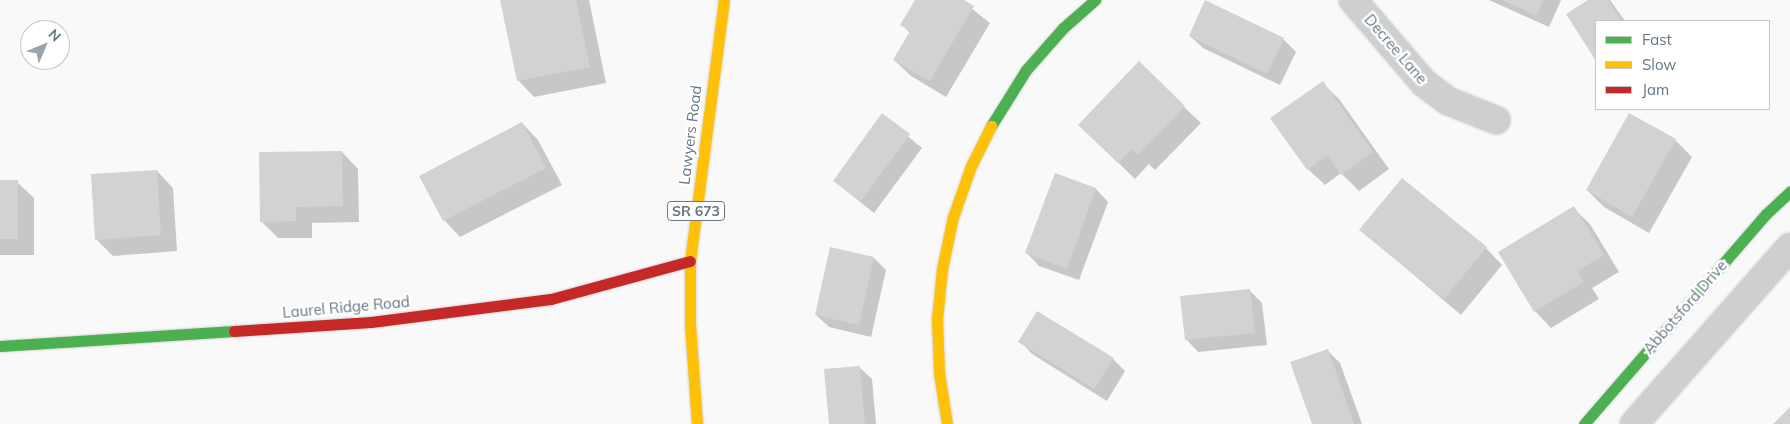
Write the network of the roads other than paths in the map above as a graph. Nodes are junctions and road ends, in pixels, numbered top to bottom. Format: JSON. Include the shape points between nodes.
{"nodes":[{"id":1,"x":724,"y":0,"type":"edge"},
{"id":2,"x":1095,"y":0,"type":"edge"},
{"id":3,"x":1353,"y":0,"type":"edge"},
{"id":4,"x":1496,"y":120,"type":"dead end"},
{"id":5,"x":1790,"y":192,"type":"edge"},
{"id":6,"x":1790,"y":247,"type":"edge"},
{"id":7,"x":690,"y":261,"type":"junction"},
{"id":8,"x":0,"y":346,"type":"edge"},
{"id":9,"x":697,"y":424,"type":"edge"},
{"id":10,"x":947,"y":424,"type":"edge"},
{"id":11,"x":1584,"y":424,"type":"edge"},
{"id":12,"x":1634,"y":424,"type":"edge"}],
"edges":[{"from":1,"to":7,"type":"street","name":"Lawyers Road","number":"SR 673"},
{"from":2,"to":10,"type":"street","via":[[1063,28],[1026,70],[995,118],[965,182],[953,217],[942,269],[937,319],[939,372]]},
{"from":3,"to":4,"type":"street","name":"Decree Lane","via":[[1424,83],[1448,101]]},
{"from":5,"to":11,"type":"street","name":"Abbotsford Drive","via":[[1766,214]]},
{"from":6,"to":12,"type":"street"},
{"from":7,"to":8,"type":"street","name":"Laurel Ridge Road","via":[[551,299],[371,322]]},
{"from":7,"to":9,"type":"street","name":"Lawyers Road","number":"SR 673","via":[[690,324]]}]}
